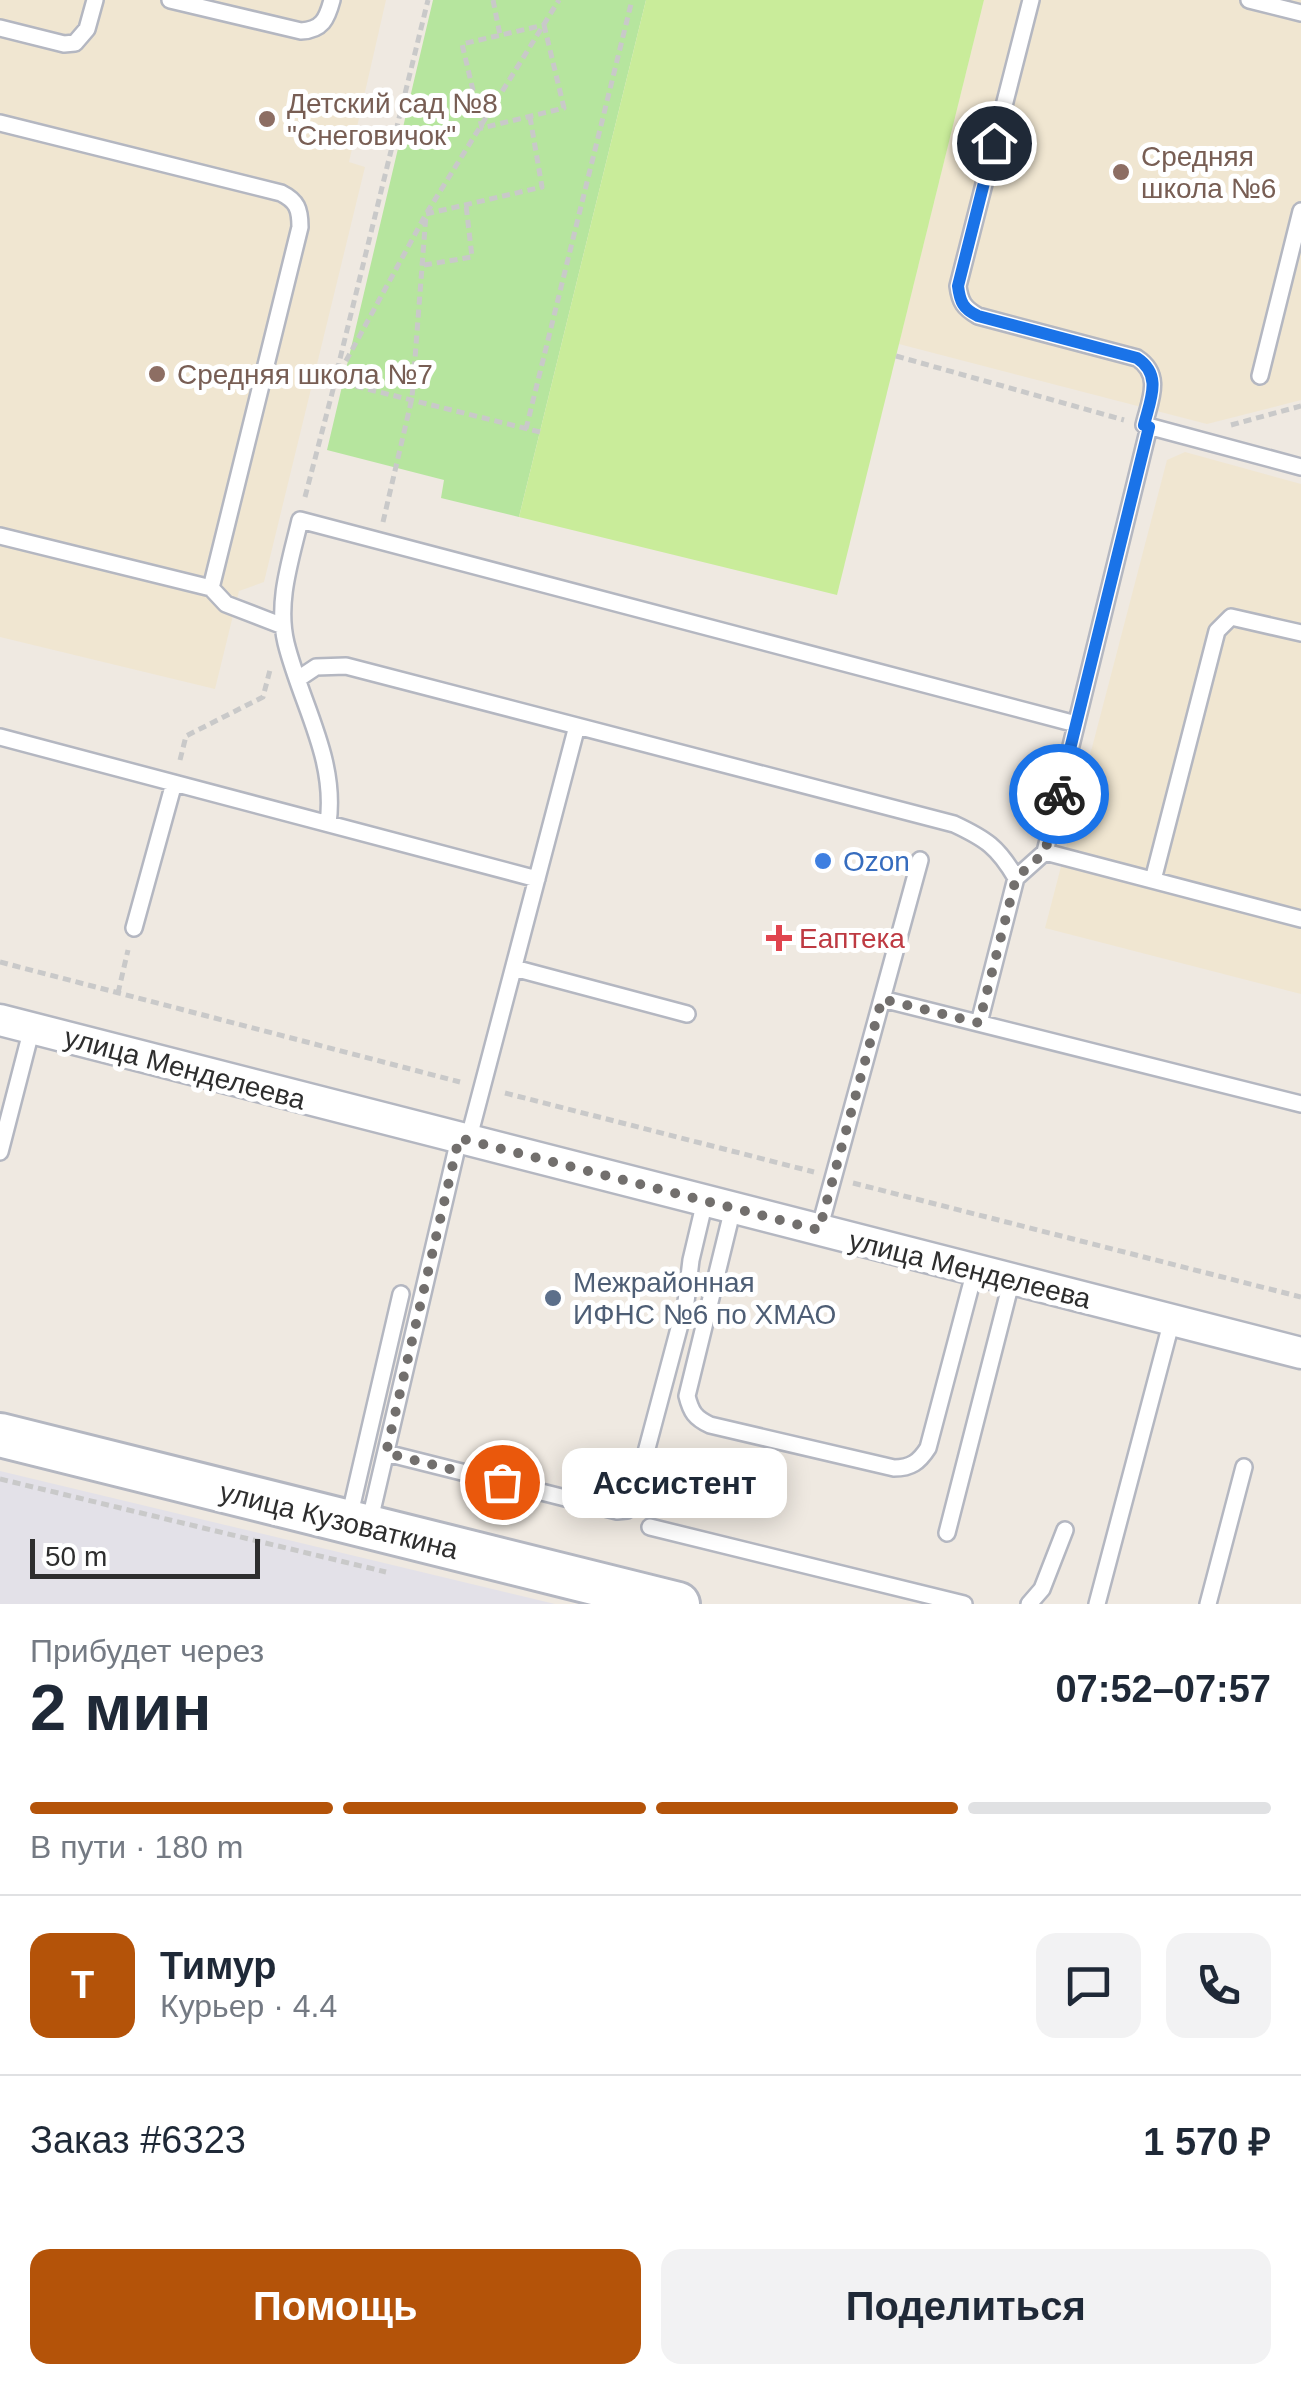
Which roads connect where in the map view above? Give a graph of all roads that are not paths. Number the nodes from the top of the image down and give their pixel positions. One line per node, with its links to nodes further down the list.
1 (94, 0): 7 (lane)
2 (170, 0): 3 (lane)
3 (332, 0)
4 (1031, 0): 11 (lane)
5 (1249, 0): 6 (lane)
6 (1301, 13)
7 (0, 28)
8 (0, 123): 14 (lane)
9 (1301, 211): 10 (lane)
10 (1260, 376)
11 (1146, 426): 12 (lane); 18 (lane)
12 (1301, 466)
13 (0, 536): 14 (lane)
14 (211, 588): 15 (lane)
15 (284, 626): 17 (lane); 18 (lane)
16 (1301, 633): 27 (lane)
17 (298, 678): 19 (lane); 22 (lane)
18 (1076, 724): 23 (lane)
19 (577, 726): 25 (lane); 26 (lane)
20 (0, 736): 21 (lane)
21 (174, 782): 22 (lane); 29 (lane)
22 (328, 824): 25 (lane)
23 (1045, 852): 26 (lane); 27 (lane)
24 (920, 860): 31 (lane)
25 (538, 878): 30 (lane)
26 (1016, 878): 34 (lane)
27 (1153, 880): 28 (lane)
28 (1301, 919)
29 (134, 928)
30 (514, 968): 32 (lane); 37 (lane)
31 (882, 999): 34 (lane); 40 (lane)
32 (687, 1014)
33 (0, 1020): 35 (street, улица Менделеева)
34 (979, 1023): 36 (lane)
35 (32, 1028): 37 (street, улица Менделеева); 38 (lane)
36 (1301, 1104)
37 (463, 1140): 39 (street, улица Менделеева); 47 (lane)
38 (0, 1152)
39 (719, 1205): 40 (street, улица Менделеева); 41 (lane); 47 (lane)
40 (819, 1230): 41 (street, улица Менделеева)
41 (975, 1270): 42 (street, улица Менделеева)
42 (1012, 1279): 44 (street, улица Менделеева); 52 (lane)
43 (402, 1294): 49 (lane)
44 (1172, 1320): 45 (street, улица Менделеева); 56 (lane)
45 (1301, 1353)
46 (0, 1435): 49 (main road, улица Кузоваткина)
47 (386, 1453): 49 (lane)
48 (1244, 1467): 57 (lane)
49 (358, 1524): 53 (main road, улица Кузоваткина)
50 (650, 1527): 54 (lane)
51 (1064, 1530): 55 (lane)
52 (948, 1533)
53 (678, 1604)
54 (964, 1604)
55 (1028, 1604)
56 (1097, 1604)
57 (1208, 1604)

